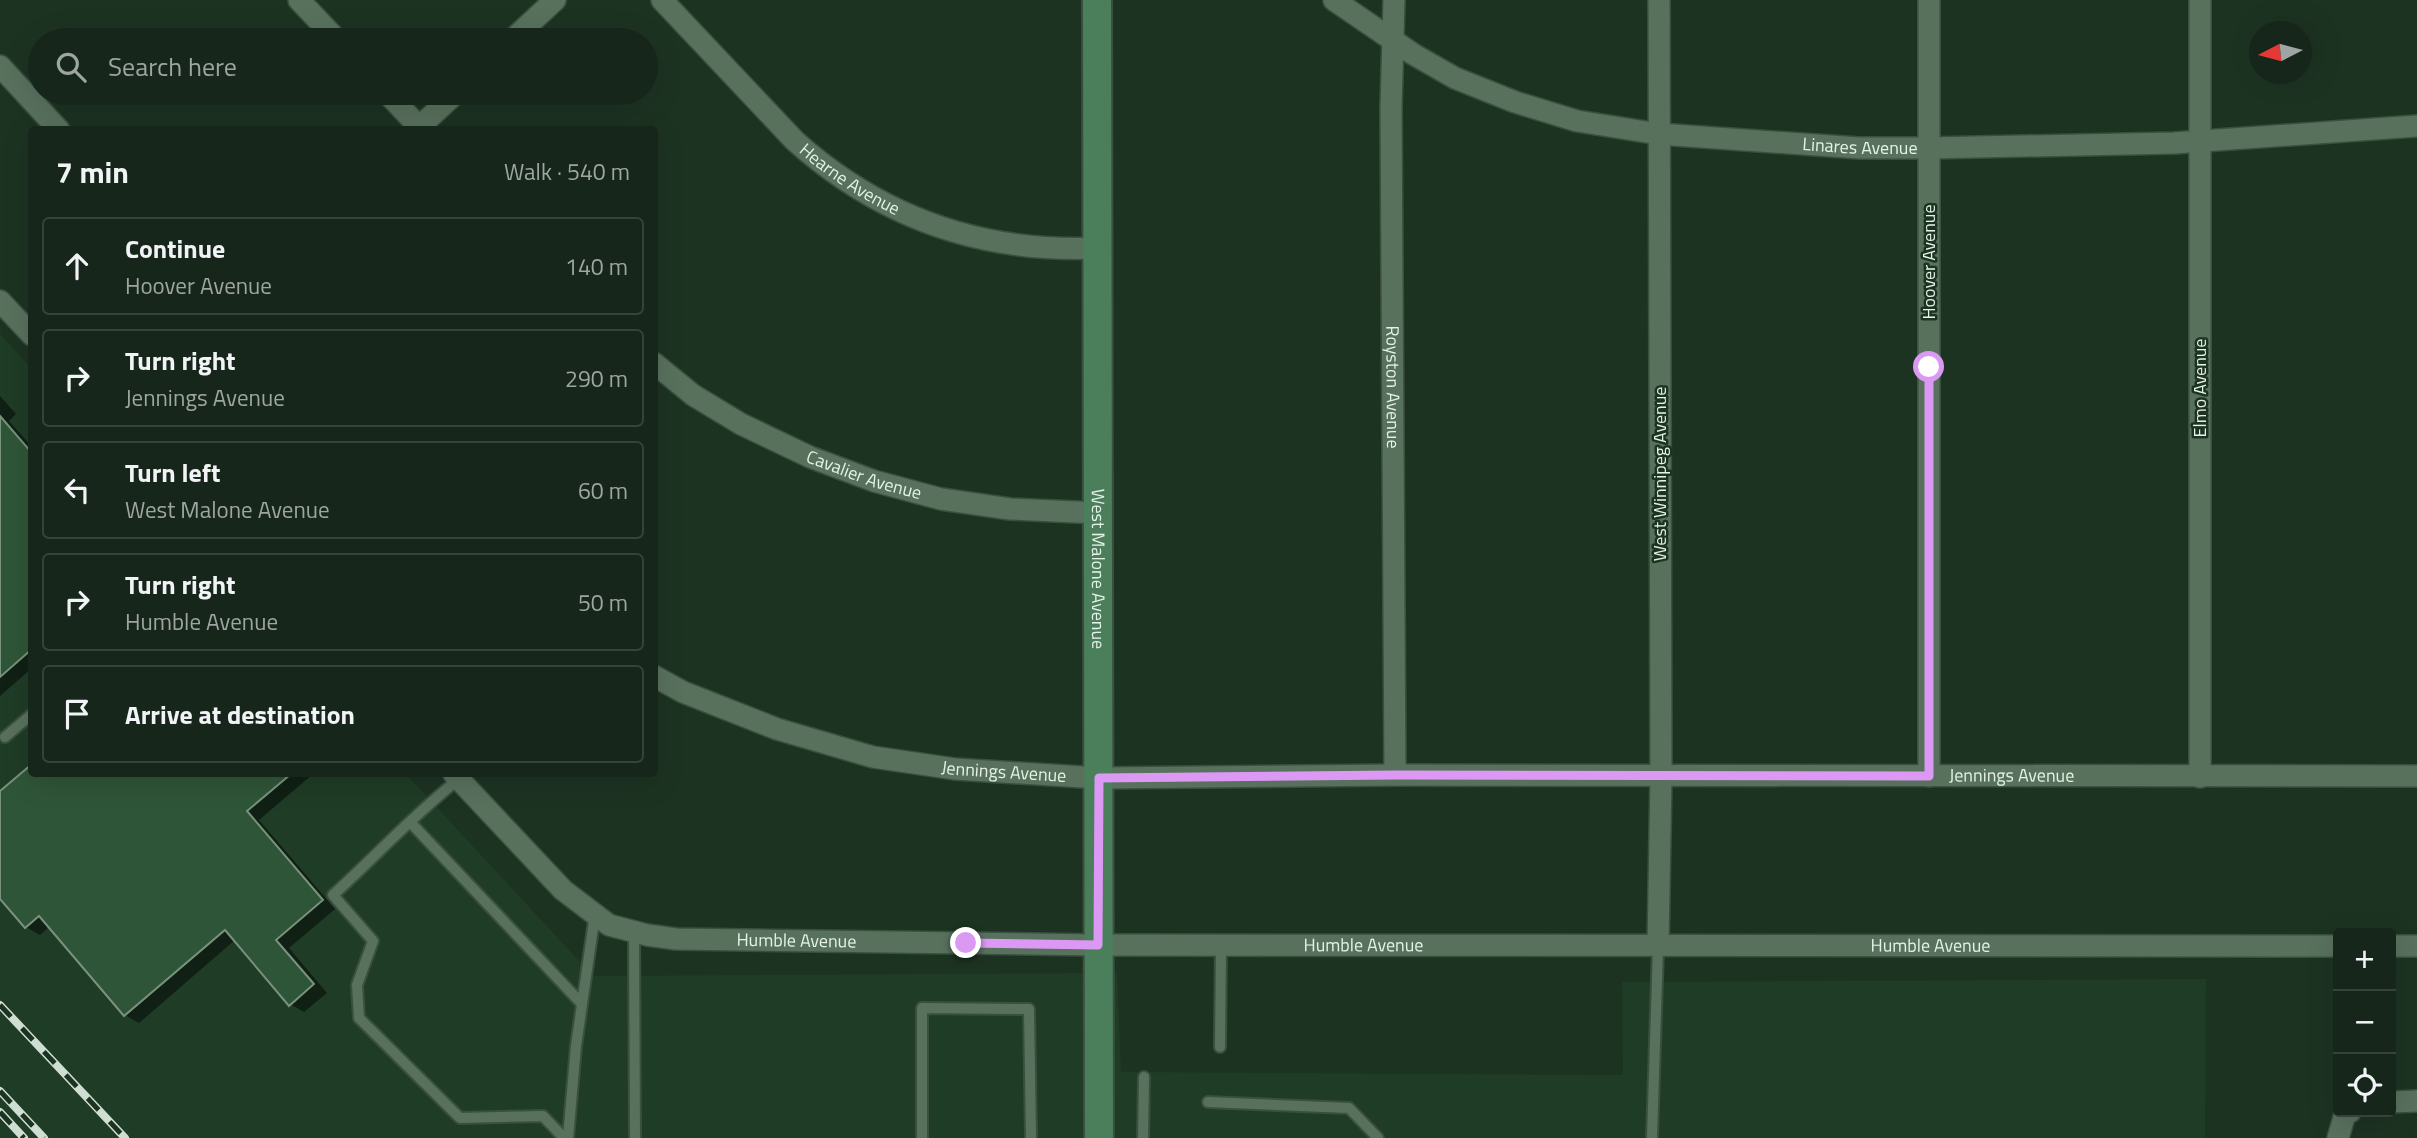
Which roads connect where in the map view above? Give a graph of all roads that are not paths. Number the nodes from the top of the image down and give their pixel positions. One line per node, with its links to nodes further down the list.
1 (299, 0): 10 (street)
2 (555, 0): 11 (street)
3 (662, 0): 25 (street, Hearne Avenue)
4 (1097, 0): 25 (street, West Malone Avenue)
5 (1334, 0): 12 (street, Linares Avenue)
6 (1394, 0): 12 (street, Royston Avenue)
7 (1659, 0): 22 (street, West Winnipeg Avenue)
8 (1929, 0): 24 (street, Hoover Avenue)
9 (2200, 0): 23 (street, Elmo Avenue)
10 (326, 28)
11 (525, 28)
12 (1392, 40): 22 (street, Linares Avenue); 33 (street, Royston Avenue)
13 (0, 66): 14 (street)
14 (28, 96)
15 (37, 105): 18 (street)
16 (398, 105): 19 (street)
17 (444, 105): 20 (street)
18 (56, 126)
19 (416, 126)
20 (422, 126)
21 (2417, 126): 23 (street, Linares Avenue)
22 (1659, 134): 24 (street, Linares Avenue); 34 (street, West Winnipeg Avenue)
23 (2200, 141): 24 (street, Linares Avenue); 39 (street, Elmo Avenue)
24 (1929, 148): 35 (street, Hoover Avenue)
25 (1097, 248): 29 (street, West Malone Avenue)
26 (0, 301): 27 (street)
27 (28, 331)
28 (658, 366): 29 (street, Cavalier Avenue)
29 (1098, 513): 40 (street, West Malone Avenue)
30 (658, 678): 40 (street, Jennings Avenue)
31 (28, 717): 32 (lane)
32 (5, 737)
33 (1395, 775): 34 (street, Jennings Avenue); 40 (street, Jennings Avenue)
34 (1661, 776): 35 (street, Jennings Avenue); 49 (street, West Winnipeg Avenue)
35 (1929, 776): 39 (street, Jennings Avenue)
36 (2417, 776): 39 (street, Jennings Avenue)
37 (456, 777): 41 (lane)
38 (458, 777): 42 (street, Humble Avenue)
39 (2200, 777)
40 (1099, 778): 44 (street, West Malone Avenue)
41 (410, 822): 50 (lane); 57 (lane)
42 (595, 914): 43 (street, Humble Avenue); 50 (lane)
43 (634, 932): 44 (street, Humble Avenue); 58 (lane)
44 (1098, 945): 45 (street, Humble Avenue); 61 (street, West Malone Avenue)
45 (1221, 945): 49 (street, Humble Avenue); 51 (lane)
46 (2333, 946): 49 (street, Humble Avenue)
47 (2396, 946): 48 (street)
48 (2417, 946)
49 (1658, 947): 64 (lane)
50 (582, 1004): 57 (lane)
51 (1220, 1047)
52 (1144, 1077): 62 (lane)
53 (2417, 1101): 55 (street)
54 (1208, 1102): 63 (lane)
55 (2396, 1102)
56 (2344, 1117): 65 (street)
57 (566, 1138)
58 (635, 1138)
59 (922, 1138): 60 (lane)
60 (1031, 1138)
61 (1099, 1138)
62 (1143, 1138)
63 (1378, 1138)
64 (1652, 1138)
65 (2338, 1138)

